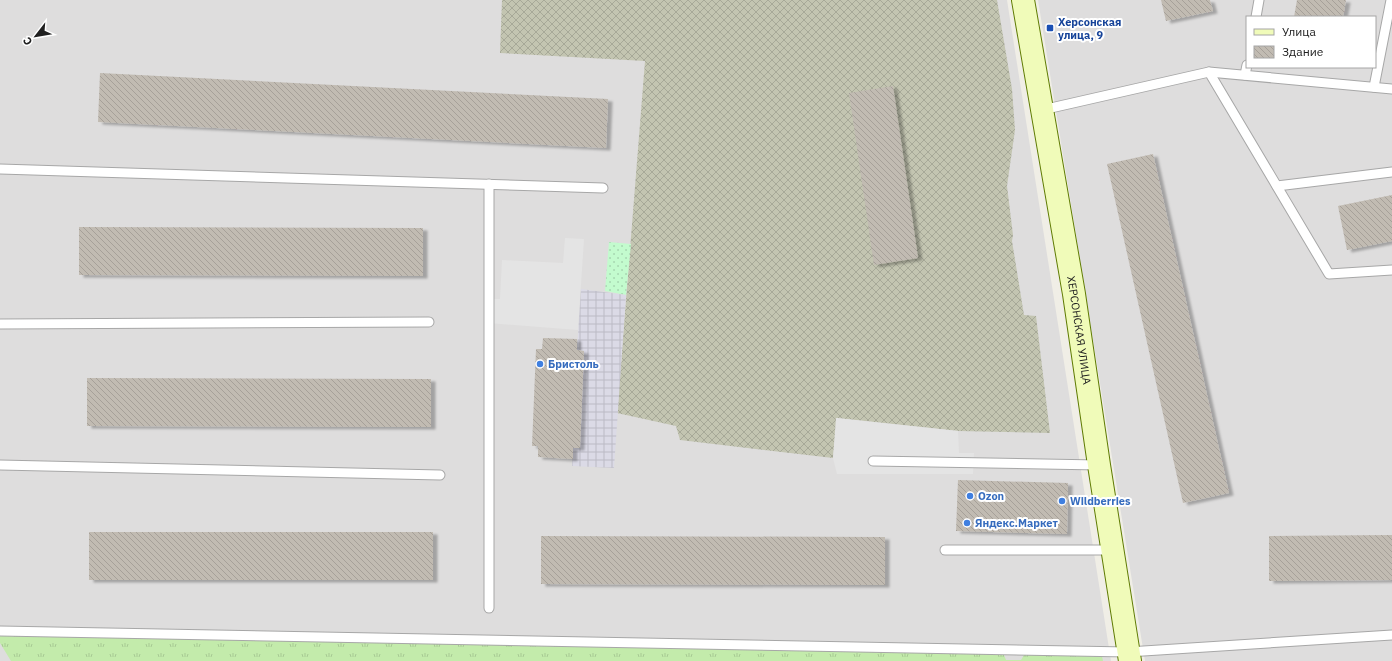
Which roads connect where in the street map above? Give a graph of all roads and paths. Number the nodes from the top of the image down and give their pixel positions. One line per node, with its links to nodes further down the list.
1 (1023, 0): 10 (street, ХЕРСОНСКАЯ УЛИЦА)
2 (1259, 0): 4 (lane)
3 (1391, 0): 8 (lane)
4 (1256, 16)
5 (1246, 68): 7 (lane)
6 (1209, 72): 7 (lane); 10 (lane); 14 (lane)
7 (1245, 76): 8 (lane)
8 (1374, 87): 9 (lane)
9 (1392, 89)
10 (1042, 110): 21 (street, ХЕРСОНСКАЯ УЛИЦА)
11 (0, 169): 13 (lane)
12 (1392, 172): 14 (lane)
13 (489, 184): 15 (lane); 25 (lane)
14 (1277, 186): 16 (lane)
15 (603, 188)
16 (1392, 270)
17 (429, 322): 18 (lane)
18 (0, 324)
19 (873, 461): 21 (lane)
20 (0, 465): 22 (lane)
21 (1099, 465): 24 (street, ХЕРСОНСКАЯ УЛИЦА)
22 (440, 475)
23 (946, 550): 24 (lane)
24 (1112, 550): 28 (street, ХЕРСОНСКАЯ УЛИЦА)
25 (489, 608)
26 (0, 631): 28 (lane)
27 (1392, 635): 28 (lane)
28 (1129, 656)

